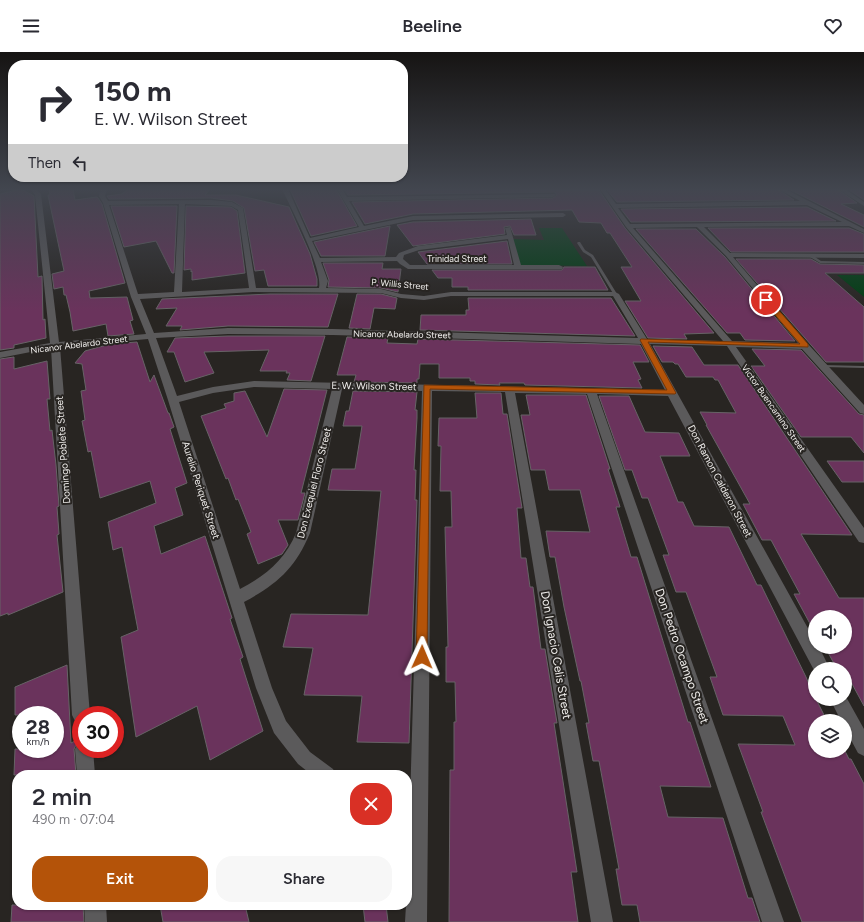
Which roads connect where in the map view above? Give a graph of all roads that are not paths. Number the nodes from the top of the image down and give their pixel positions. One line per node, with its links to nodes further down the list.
1 (42, 230): 29 (street, Domingo Poblete Street)
2 (114, 230): 25 (street, Aurelio Periquet Street)
3 (181, 230): 23 (street)
4 (244, 230): 21 (street)
5 (303, 230): 11 (street)
6 (361, 230): 11 (street)
7 (508, 230): 10 (street)
8 (631, 230): 28 (street, Victor Buencamino Street)
9 (703, 230): 13 (street)
10 (510, 237): 16 (street, Trinidad Street); 19 (street)
11 (308, 240): 17 (street)
12 (579, 243): 24 (lane)
13 (728, 255): 14 (street); 30 (street)
14 (811, 256): 15 (street); 18 (lane)
15 (864, 256)
16 (399, 259): 17 (street, Trinidad Street); 19 (street, Trinidad Street)
17 (317, 260): 22 (street)
18 (864, 262)
19 (518, 267): 20 (street, Trinidad Street)
20 (559, 267)
21 (253, 290): 22 (street, P. Willis Street); 23 (street, P. Willis Street)
22 (322, 291): 24 (street, P. Willis Street)
23 (178, 294): 25 (street, P. Willis Street)
24 (615, 294): 27 (street, Don Ramon Calderon Street)
25 (135, 297): 26 (street, Aurelio Periquet Street)
26 (150, 336): 27 (street, Nicanor Abelardo Street); 29 (street, Nicanor Abelardo Street); 39 (street, Aurelio Periquet Street)
27 (644, 340): 28 (street, Nicanor Abelardo Street); 38 (street, Don Ramon Calderon Street)
28 (729, 344): 30 (street, Nicanor Abelardo Street); 41 (street, Victor Buencamino Street)
29 (55, 345): 31 (street, Nicanor Abelardo Street); 44 (street, Domingo Poblete Street)
30 (805, 346): 32 (street)
31 (0, 355)
32 (824, 366): 33 (lane); 40 (street)
33 (864, 367)
34 (338, 385): 35 (street, E. W. Wilson Street); 39 (street, E. W. Wilson Street); 42 (street, Don Exequiel Floro Street)
35 (427, 387): 36 (street, E. W. Wilson Street); 50 (street)
36 (509, 389): 37 (street, E. W. Wilson Street); 54 (street, Don Ignacio Celis Street)
37 (591, 391): 38 (street, E. W. Wilson Street); 55 (street, Don Pedro Ocampo Street)
38 (672, 393): 43 (street, Don Ramon Calderon Street)
39 (173, 400): 42 (street, Aurelio Periquet Street)
40 (864, 411)
41 (864, 538)
42 (236, 599): 49 (street, Aurelio Periquet Street)
43 (818, 662)
44 (80, 706)
45 (842, 706): 46 (street)
46 (864, 747)
47 (85, 758): 48 (street)
48 (86, 770)
49 (321, 770)
50 (413, 799): 53 (street)
51 (95, 910): 52 (street)
52 (96, 922)
53 (416, 922)
54 (602, 922)
55 (773, 922)

